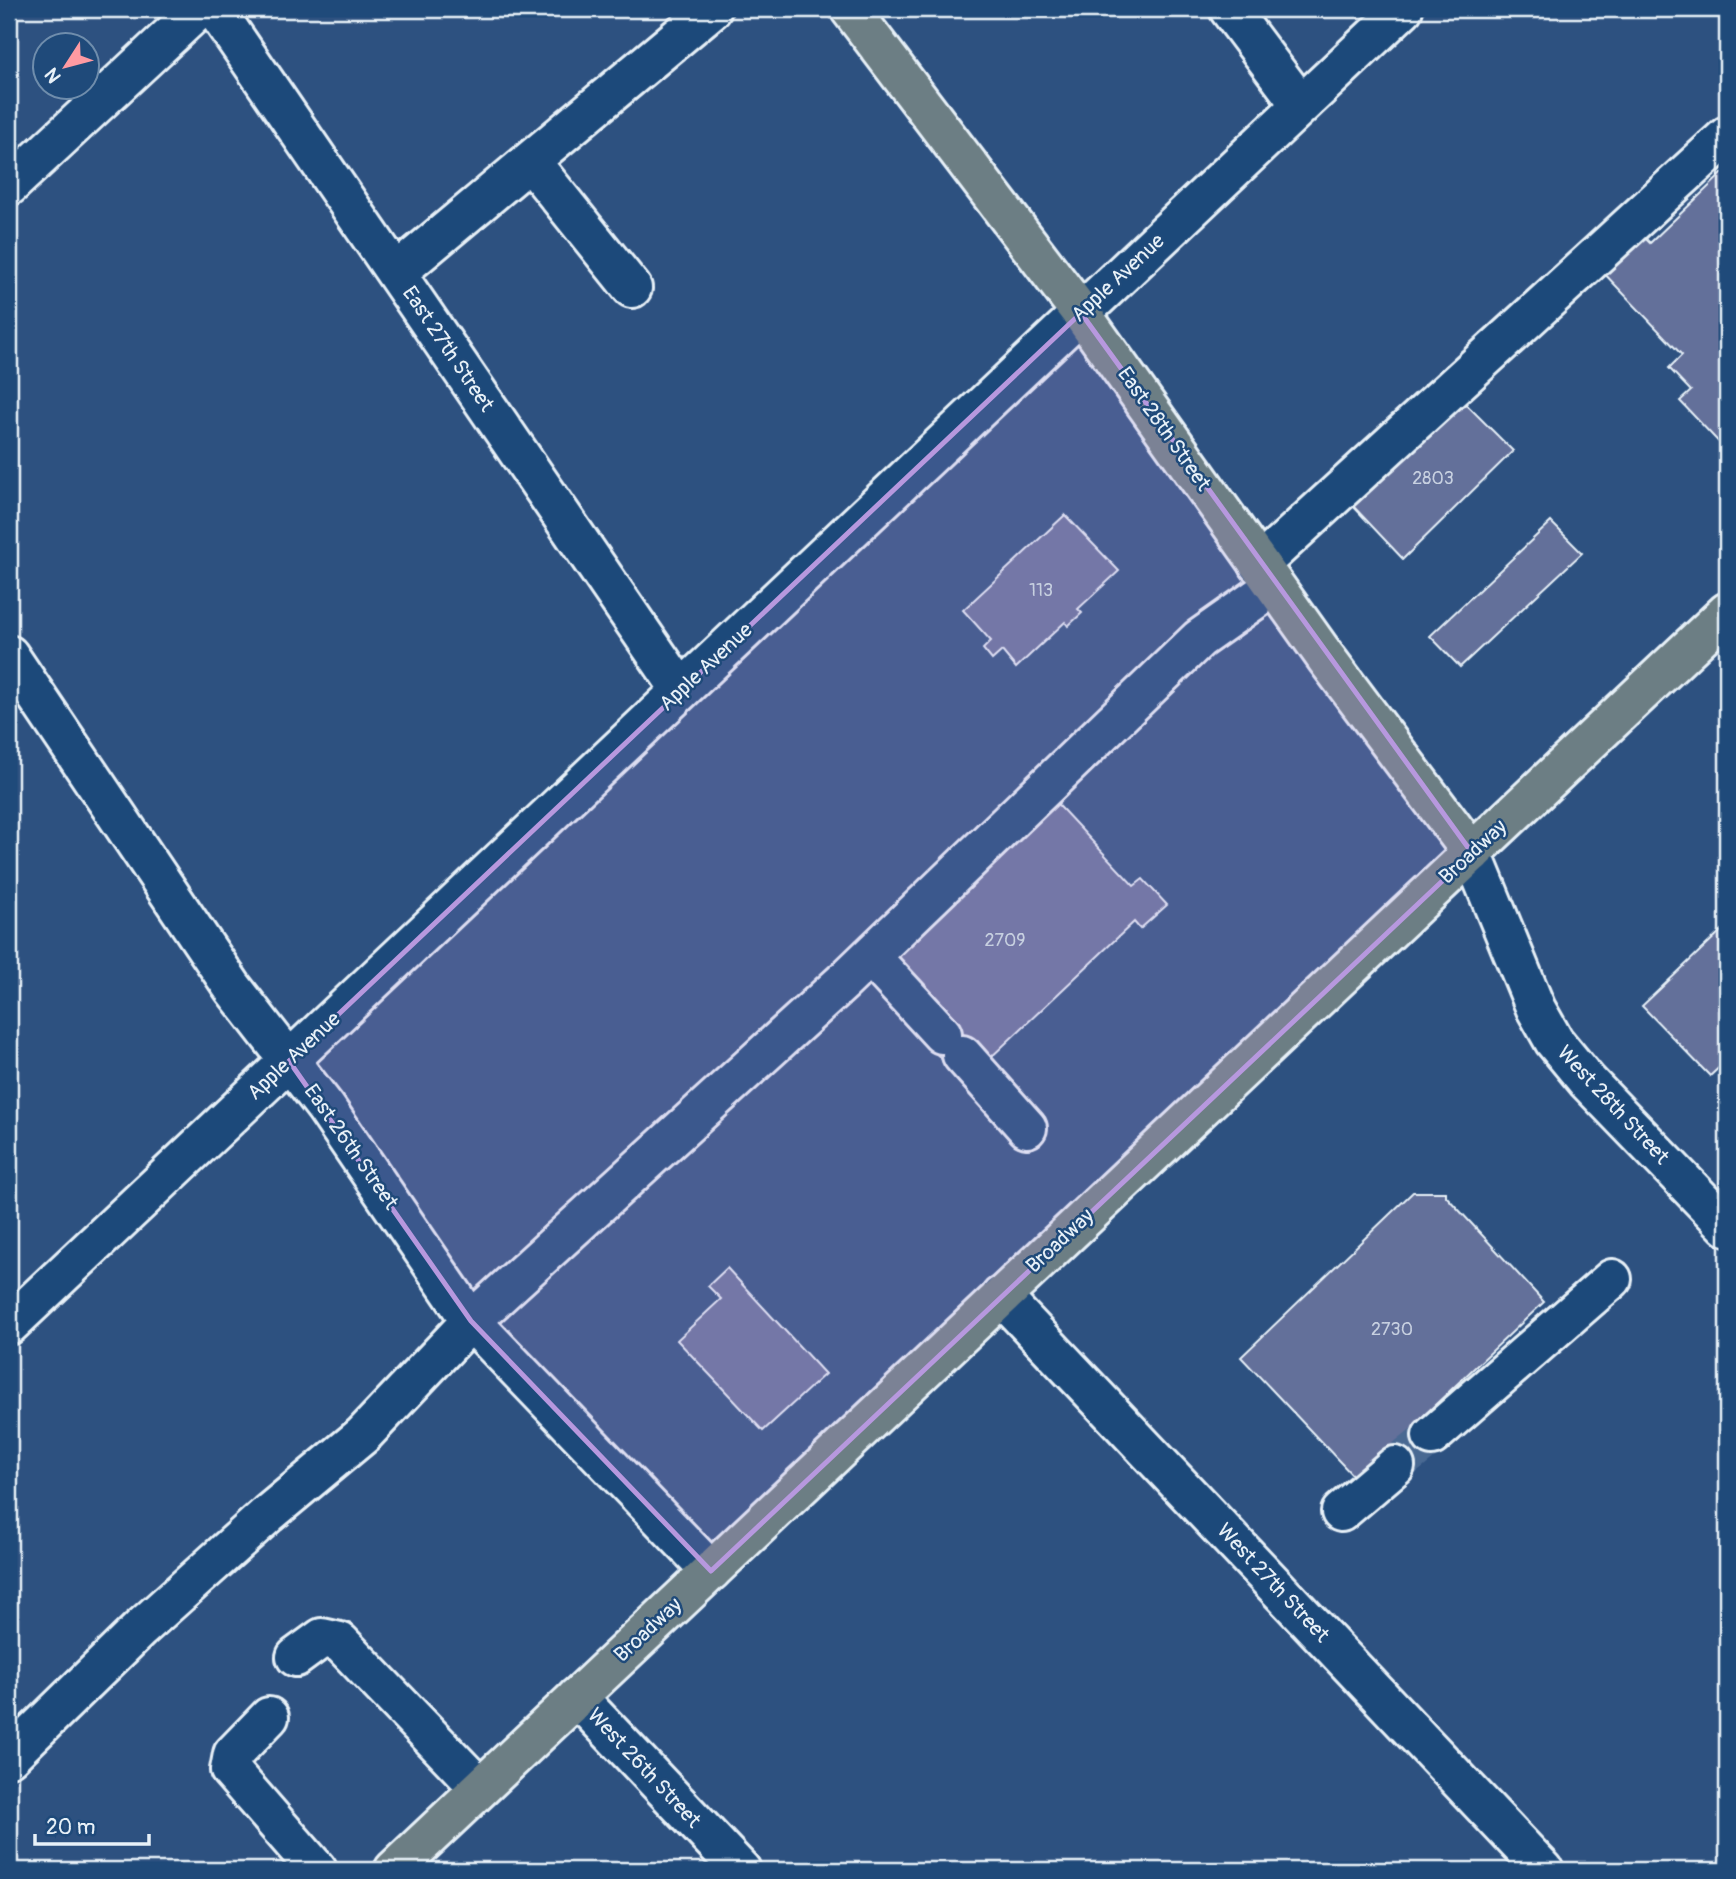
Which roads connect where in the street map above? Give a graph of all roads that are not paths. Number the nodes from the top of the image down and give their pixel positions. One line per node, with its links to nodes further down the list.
1 (199, 9): 10 (street)
2 (215, 9): 11 (street, East 27th Street)
3 (712, 9): 9 (street)
4 (850, 9): 13 (main road, East 28th Street)
5 (1229, 9): 7 (street)
6 (1403, 9): 7 (street, Apple Avenue)
7 (1301, 105): 13 (street, Apple Avenue)
8 (1727, 136): 14 (street)
9 (530, 161): 11 (street); 12 (street)
10 (9, 186)
11 (396, 273): 17 (street, East 27th Street)
12 (632, 288)
13 (1081, 313): 14 (main road, East 28th Street); 17 (street, Apple Avenue)
14 (1267, 575): 18 (main road, East 28th Street); 19 (street)
15 (1727, 612): 18 (main road, Broadway)
16 (9, 655): 20 (street, East 26th Street)
17 (681, 690): 20 (street, Apple Avenue)
18 (1472, 853): 22 (street, West 28th Street); 24 (main road, Broadway)
19 (870, 956): 21 (street); 25 (street)
20 (289, 1060): 25 (street, East 26th Street); 26 (street, Apple Avenue)
21 (1027, 1128)
22 (1727, 1226)
23 (1612, 1279): 27 (street)
24 (1001, 1296): 30 (main road, Broadway); 39 (street, West 27th Street)
25 (471, 1321): 30 (street, East 26th Street); 34 (street)
26 (9, 1325)
27 (1432, 1436)
28 (1395, 1466): 29 (street)
29 (1341, 1512)
30 (711, 1571): 32 (main road, Broadway)
31 (296, 1657): 35 (street)
32 (577, 1697): 35 (main road, Broadway); 38 (street, West 26th Street)
33 (269, 1717): 36 (street)
34 (9, 1757)
35 (480, 1788): 37 (main road, Broadway)
36 (317, 1870)
37 (394, 1870)
38 (741, 1870)
39 (1544, 1870)

